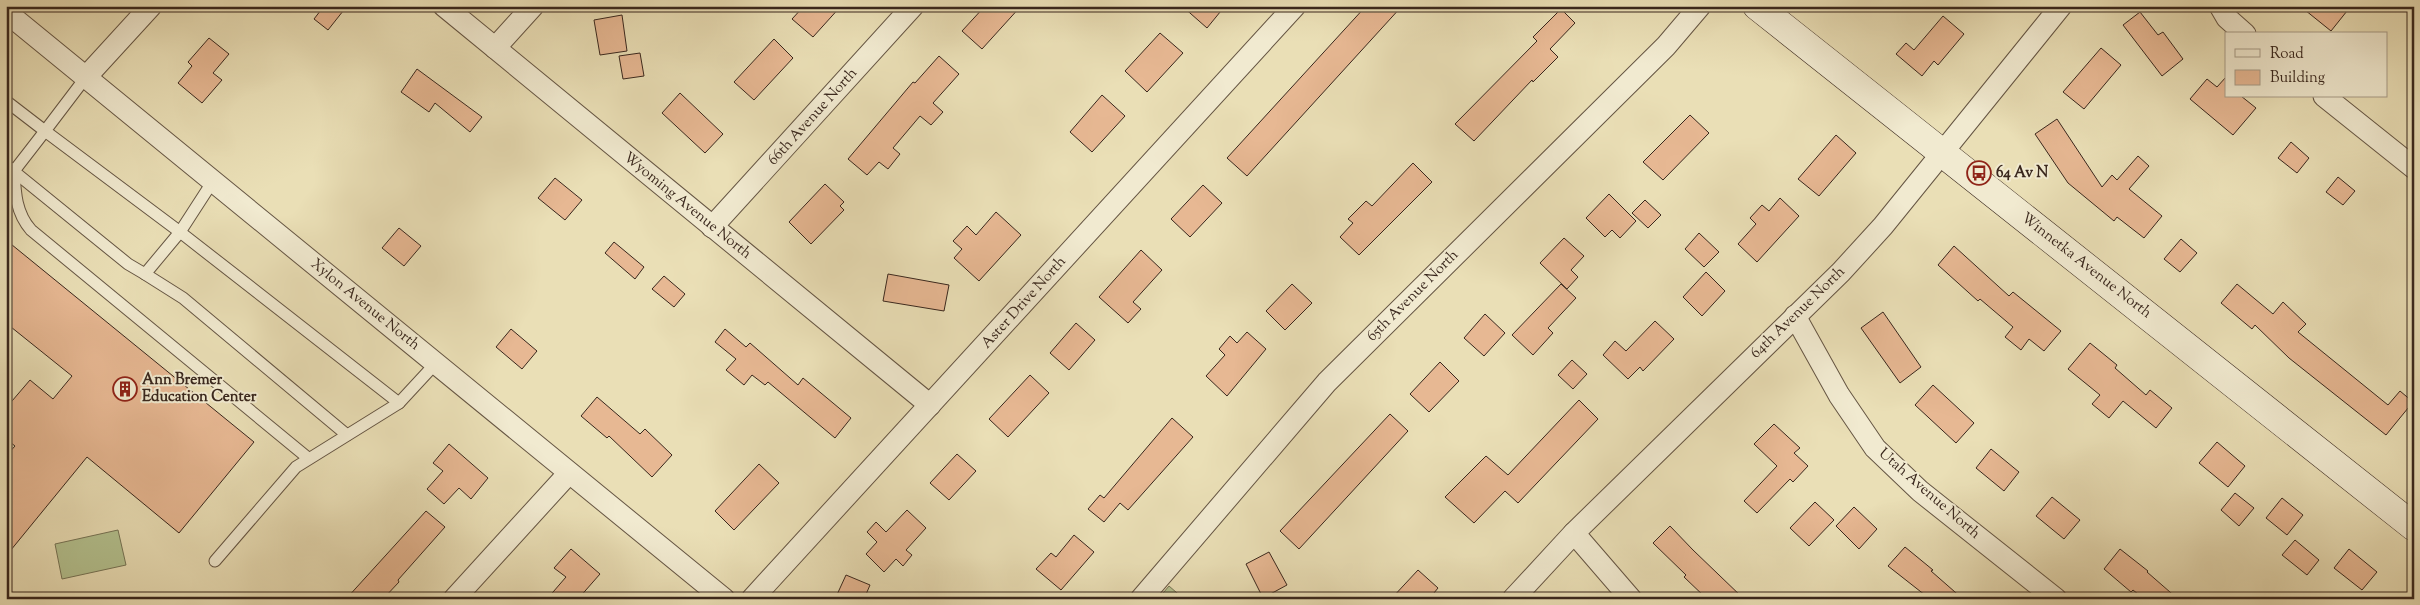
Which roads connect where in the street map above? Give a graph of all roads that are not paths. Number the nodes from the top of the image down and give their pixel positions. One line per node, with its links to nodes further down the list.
1 (151, 6): 13 (street)
2 (444, 6): 12 (street, Wyoming Avenue North)
3 (533, 6): 12 (street)
4 (914, 6): 21 (street, 66th Avenue North)
5 (1295, 6): 27 (street, Aster Drive North)
6 (1700, 6): 37 (street, 65th Avenue North)
7 (1758, 6): 17 (street, Winnetka Avenue North)
8 (2061, 6): 17 (street, 64th Avenue North)
9 (2220, 6): 11 (street)
10 (6, 12): 13 (street, Xylon Avenue North)
11 (2243, 32)
12 (495, 48): 21 (street, Wyoming Avenue North)
13 (86, 78): 16 (lane); 20 (street, Xylon Avenue North)
14 (2326, 98): 19 (street)
15 (6, 101): 16 (lane)
16 (45, 131): 18 (lane); 22 (lane)
17 (1943, 153): 24 (street, 64th Avenue North); 31 (street, Winnetka Avenue North)
18 (10, 168): 23 (lane); 29 (lane)
19 (2414, 168)
20 (213, 181): 22 (lane); 25 (street, Xylon Avenue North)
21 (712, 227): 27 (street, Wyoming Avenue North)
22 (180, 232): 23 (lane); 26 (lane)
23 (145, 274): 28 (lane)
24 (1795, 316): 32 (street, 64th Avenue North); 40 (street, Utah Avenue North)
25 (436, 363): 26 (lane); 30 (street, Xylon Avenue North)
26 (399, 403): 28 (lane)
27 (930, 404): 36 (street, Aster Drive North)
28 (348, 435): 29 (lane)
29 (308, 458): 33 (lane)
30 (569, 473): 34 (street); 35 (street, Xylon Avenue North)
31 (2414, 526)
32 (1574, 533): 38 (street, 64th Avenue North); 39 (street)
33 (215, 562)
34 (454, 599)
35 (724, 599)
36 (752, 599)
37 (1140, 599)
38 (1513, 599)
39 (1631, 599)
40 (2056, 599)

